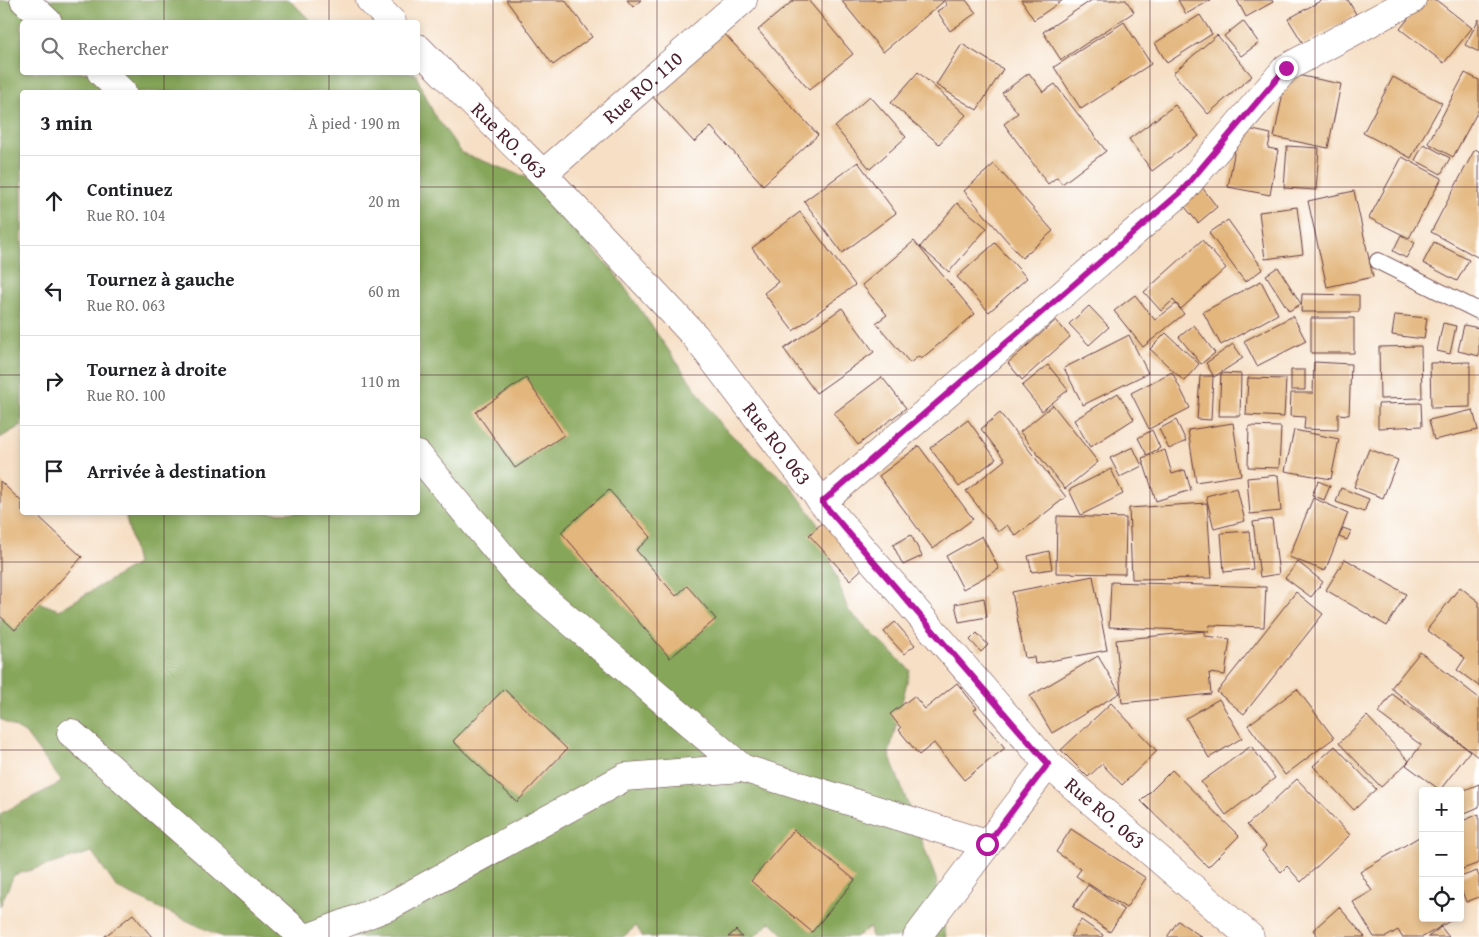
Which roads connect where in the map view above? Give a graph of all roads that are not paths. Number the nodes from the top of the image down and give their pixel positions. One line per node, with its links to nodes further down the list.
1 (24, 0): 5 (street)
2 (370, 0): 6 (street)
3 (743, 0): 10 (street, Rue RO. 110)
4 (1412, 0): 14 (street)
5 (46, 20)
6 (390, 20)
7 (420, 50): 10 (street, Rue RO. 063)
8 (104, 75): 9 (street)
9 (120, 90)
10 (543, 174): 14 (street, Rue RO. 063)
11 (1378, 261): 12 (lane)
12 (1479, 311)
13 (420, 457): 17 (street)
14 (822, 502): 16 (street, Rue RO. 063)
15 (71, 733): 19 (street)
16 (1048, 764): 18 (street); 22 (street, Rue RO. 063)
17 (742, 768): 18 (street); 20 (street)
18 (987, 844): 21 (street)
19 (303, 937)
20 (310, 937)
21 (917, 937)
22 (1250, 937)

